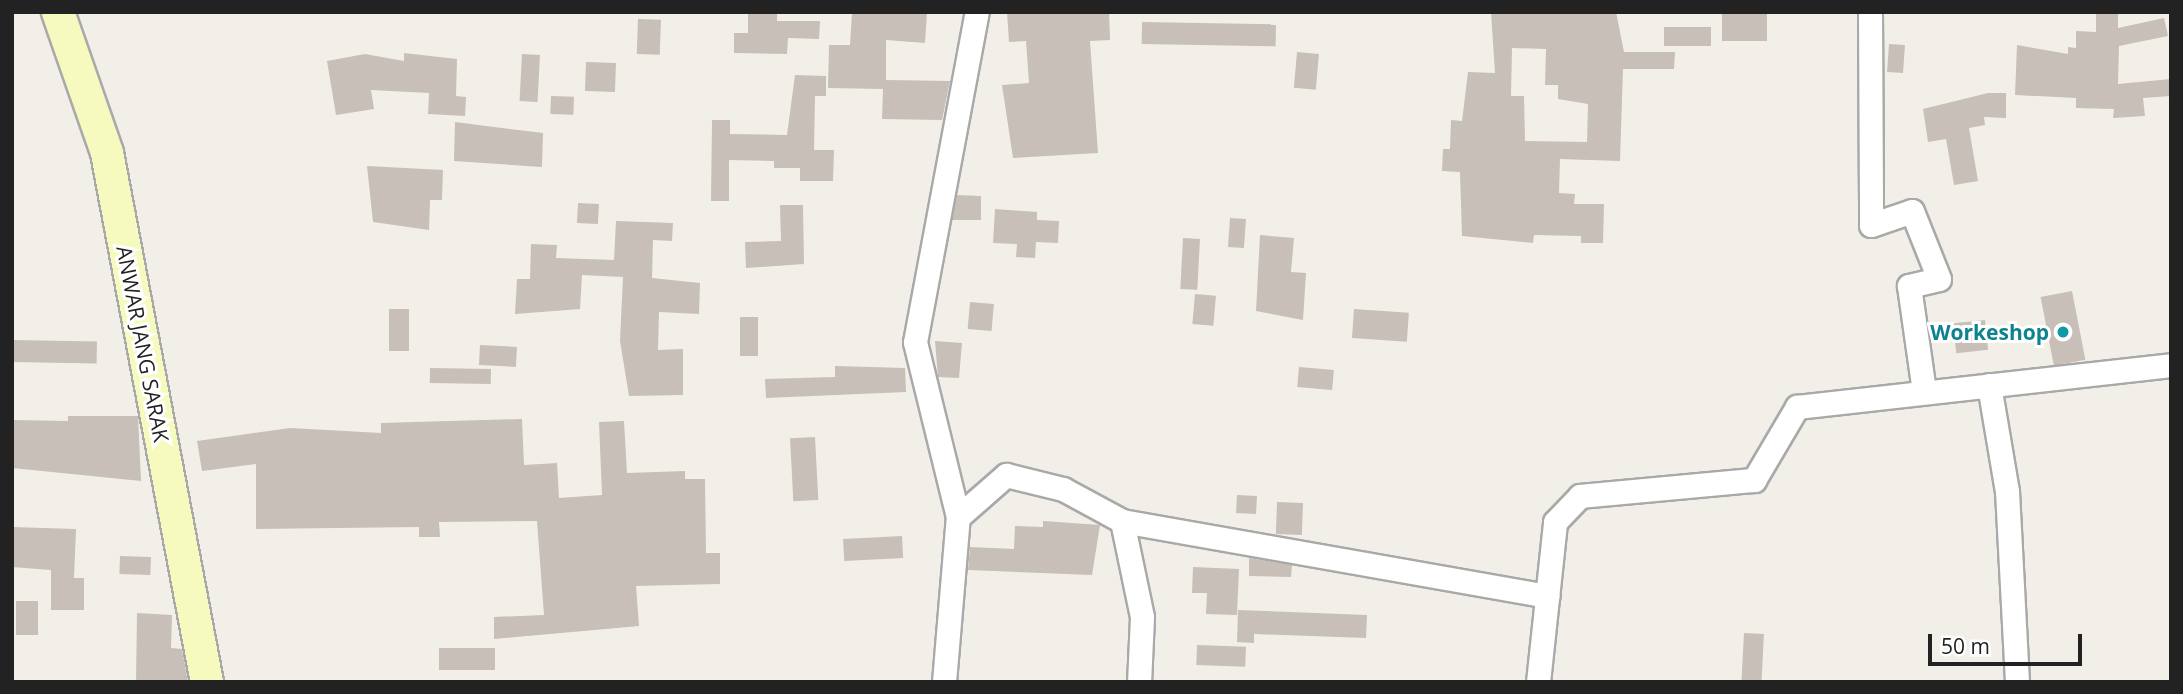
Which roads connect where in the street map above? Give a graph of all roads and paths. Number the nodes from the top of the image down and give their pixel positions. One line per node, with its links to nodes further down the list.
1 (58, 12): 10 (main road, ANWAR JANG SARAK)
2 (977, 12): 7 (street)
3 (1870, 12): 6 (street)
4 (2171, 365): 5 (street)
5 (1989, 385): 6 (street); 14 (street)
6 (1924, 391): 9 (street)
7 (958, 516): 8 (street); 11 (street)
8 (1122, 521): 9 (street); 12 (street)
9 (1547, 596): 13 (street)
10 (207, 682)
11 (944, 682)
12 (1139, 682)
13 (1538, 682)
14 (2017, 682)

